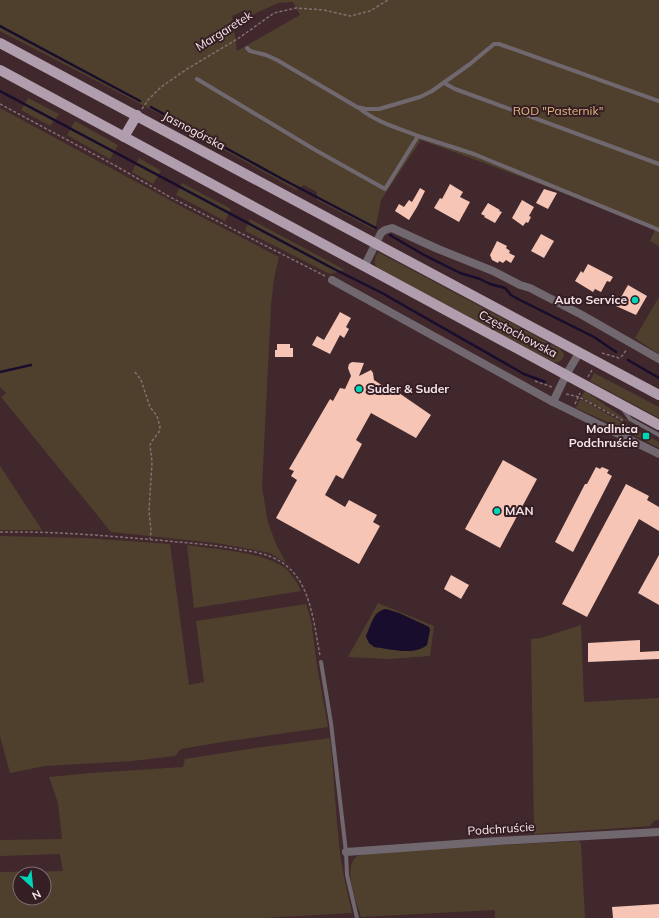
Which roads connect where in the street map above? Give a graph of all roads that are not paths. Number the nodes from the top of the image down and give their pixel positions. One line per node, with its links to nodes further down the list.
1 (0, 43): 8 (main road, Jasnogórska)
2 (246, 48): 7 (lane)
3 (0, 70): 10 (main road)
4 (197, 79): 9 (lane)
5 (444, 83): 6 (lane); 7 (lane); 11 (lane)
6 (659, 101)
7 (358, 107): 9 (lane)
8 (137, 115): 10 (main road); 13 (main road, Jasnogórska)
9 (418, 136): 12 (lane)
10 (124, 137): 14 (main road)
11 (659, 164)
12 (659, 230)
13 (376, 244): 14 (street); 16 (main road, Częstochowska); 17 (street)
14 (364, 267): 18 (main road, Częstochowska)
15 (332, 280): 20 (street)
16 (579, 352): 18 (street); 19 (main road, Częstochowska)
17 (659, 359)
18 (566, 375): 20 (street); 21 (main road, Częstochowska)
19 (659, 395)
20 (554, 402): 24 (street)
21 (619, 404): 22 (main road, Częstochowska); 23 (lane)
22 (659, 425)
23 (659, 435)
24 (659, 454)
25 (321, 662): 27 (lane)
26 (659, 832): 27 (street, Podchruście)
27 (346, 852): 28 (lane)
28 (357, 918)

